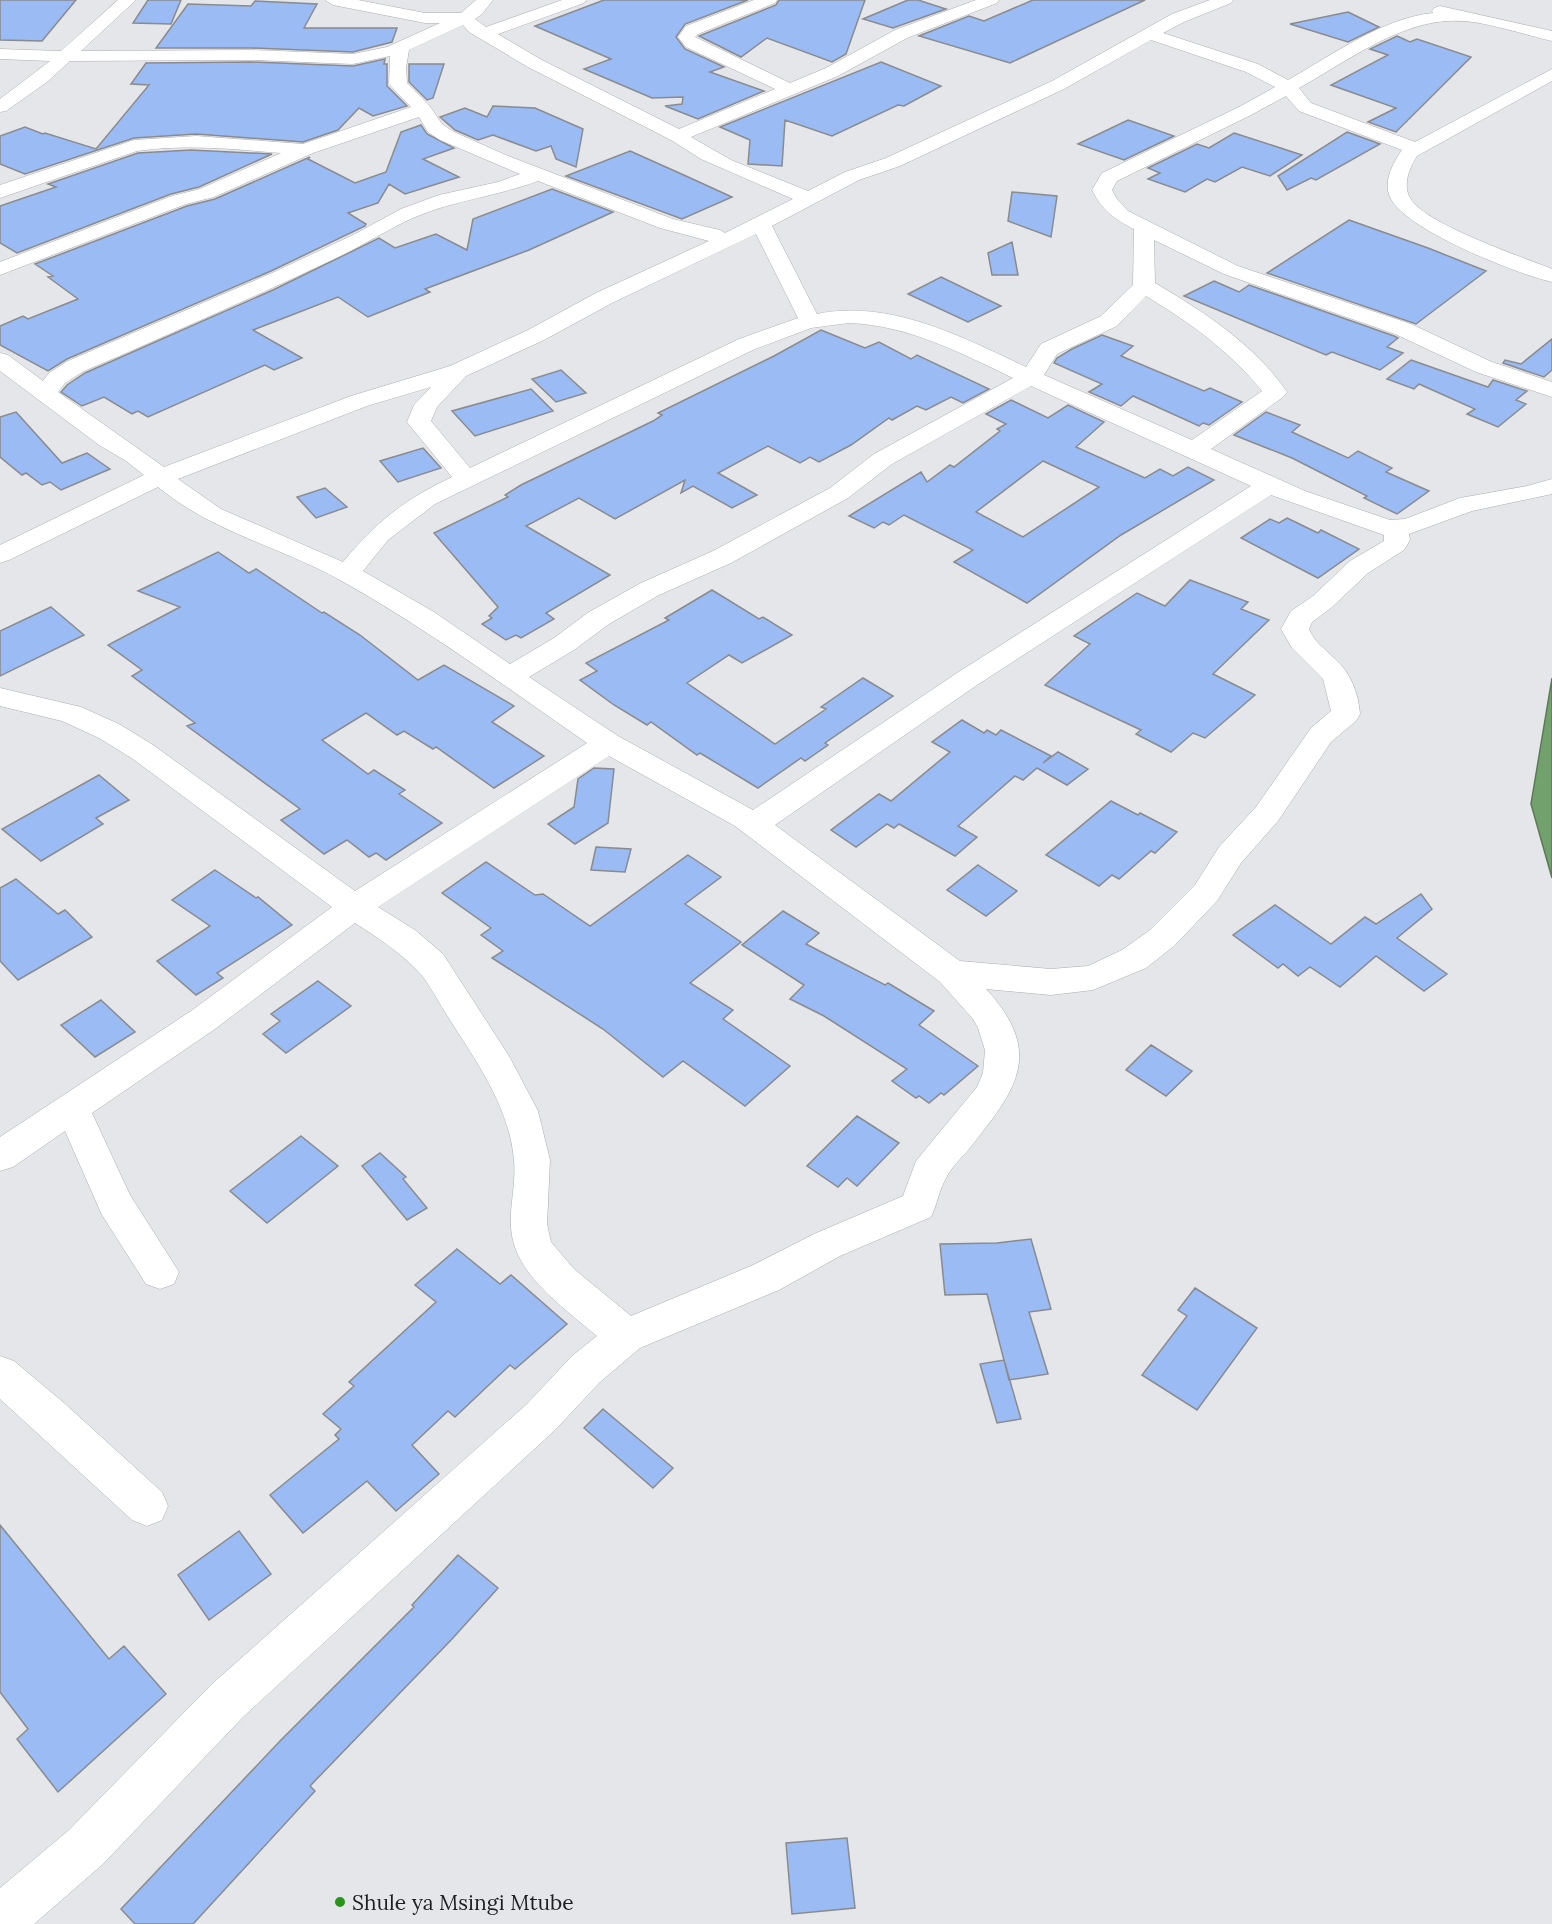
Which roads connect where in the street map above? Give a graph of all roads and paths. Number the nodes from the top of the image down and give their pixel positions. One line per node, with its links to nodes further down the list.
1 (126, 0): 16 (street)
2 (333, 0): 10 (street)
3 (484, 0): 10 (street)
4 (578, 0): 11 (street)
5 (769, 0): 19 (street)
6 (991, 0): 19 (street)
7 (1225, 0): 12 (street)
8 (1410, 3): 9 (street)
9 (1462, 16): 13 (street); 18 (street)
10 (465, 18): 11 (street); 14 (street)
11 (485, 33): 22 (street)
12 (1149, 34): 18 (street); 27 (street)
13 (1552, 36)
14 (401, 46): 16 (street); 21 (street)
15 (0, 54): 16 (street)
16 (64, 56): 20 (street)
17 (1552, 74): 24 (street)
18 (1287, 86): 24 (street); 29 (street)
19 (790, 90): 22 (street)
20 (0, 107)
21 (423, 109): 23 (street); 25 (street)
22 (678, 136): 27 (street)
23 (306, 149): 26 (street); 31 (street)
24 (1417, 149): 32 (street)
25 (539, 174): 30 (street); 39 (street)
26 (0, 192)
27 (811, 199): 28 (street)
28 (761, 224): 30 (street); 34 (street)
29 (1144, 227): 33 (street); 38 (street)
30 (723, 242): 36 (street)
31 (0, 269)
32 (1552, 276)
33 (1143, 286): 37 (street); 40 (street)
34 (810, 321): 37 (street); 42 (street)
35 (0, 360): 39 (street)
36 (458, 371): 41 (street); 42 (street)
37 (1031, 377): 40 (street); 48 (street)
38 (1552, 390)
39 (45, 393): 41 (street)
40 (1194, 450): 43 (street)
41 (160, 477): 46 (street); 47 (street)
42 (466, 479): 47 (street)
43 (1269, 485): 45 (street); 53 (street)
44 (1552, 486): 45 (street)
45 (1396, 530): 55 (street)
46 (0, 555)
47 (347, 573): 48 (street)
48 (510, 676): 52 (street)
49 (0, 697): 50 (street)
50 (30, 704): 51 (street); 54 (street)
51 (0, 718)
52 (608, 742): 53 (street); 54 (street)
53 (754, 824): 55 (street)
54 (354, 907): 56 (street); 59 (street)
55 (952, 973): 59 (street)
56 (72, 1107): 57 (street); 58 (street)
57 (0, 1156)
58 (160, 1272)
59 (626, 1336): 62 (street)
60 (0, 1374): 61 (street)
61 (147, 1506)
62 (0, 1921)

